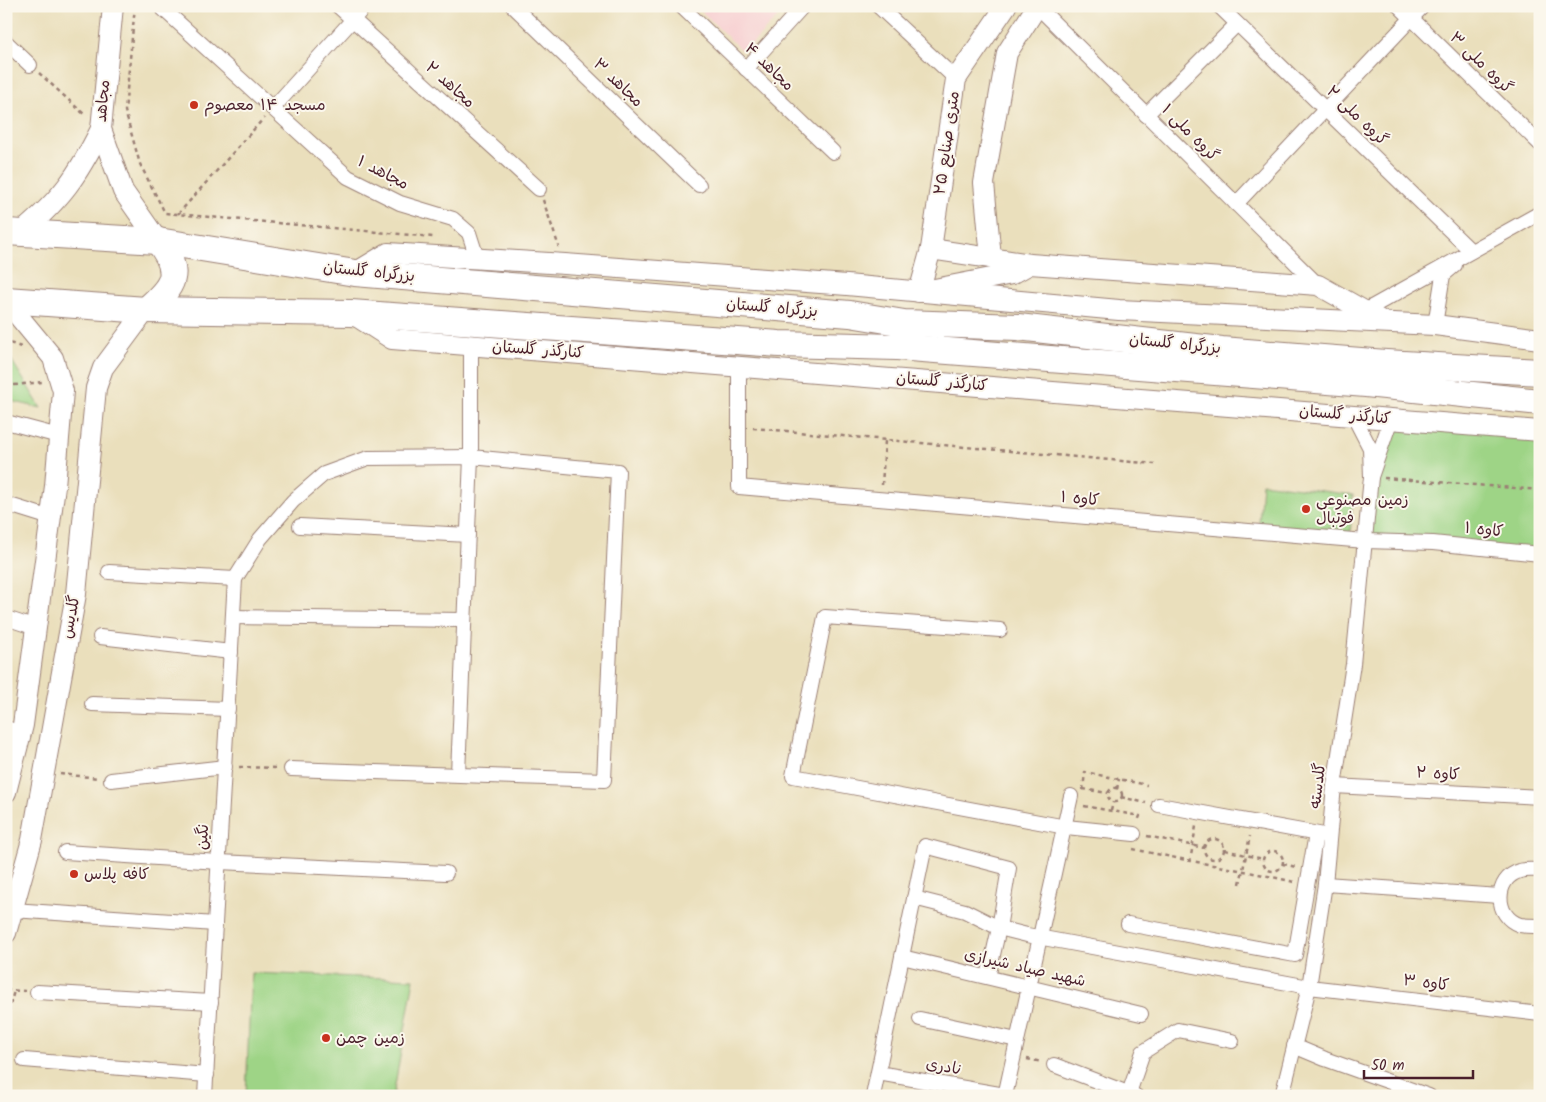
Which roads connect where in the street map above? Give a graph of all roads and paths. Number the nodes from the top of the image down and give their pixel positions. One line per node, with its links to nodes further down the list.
1 (113, 6): 25 (street, مجاهد)
2 (135, 6): 32 (path)
3 (160, 6): 22 (street, ۱ مجاهد)
4 (338, 6): 16 (street, مجاهد ۲)
5 (365, 6): 16 (street)
6 (681, 6): 20 (street, مجاهد ۴)
7 (803, 6): 20 (street)
8 (878, 6): 21 (street)
9 (1006, 6): 21 (street, ۲۵ متری صنایع)
10 (1037, 6): 24 (street, گروه ملی ۱); 39 (street)
11 (1218, 6): 17 (street, گروه ملی ۲)
12 (1399, 6): 15 (street, گروه ملی ۳)
13 (1423, 6): 15 (street)
14 (515, 7): 28 (street, مجاهد ۳)
15 (1411, 19): 23 (street); 26 (street, گروه ملی ۳)
16 (353, 20): 22 (street); 29 (street, مجاهد ۲)
17 (1237, 24): 23 (street, گروه ملی ۲); 24 (street)
18 (6, 42): 19 (street)
19 (30, 64): 25 (path)
20 (746, 68): 27 (street, مجاهد ۴)
21 (956, 79): 36 (street, ۲۵ متری صنایع)
22 (273, 108): 32 (path); 38 (street, ۱ مجاهد)
23 (1325, 110): 30 (street); 37 (street, گروه ملی ۲)
24 (1146, 115): 30 (street, گروه ملی ۱)
25 (101, 129): 33 (street); 35 (street, مجاهد)
26 (1540, 144)
27 (833, 152)
28 (699, 185)
29 (539, 189): 40 (path)
30 (1236, 204): 43 (street, گروه ملی ۱)
31 (1540, 213): 37 (street)
32 (178, 214): 34 (path)
33 (11, 235): 35 (highway, بزرگراه گلستان)
34 (442, 238)
35 (158, 241): 42 (highway, بزرگراه گلستان); 48 (highway)
36 (931, 249): 39 (street); 44 (street, ۲۵ متری صنایع)
37 (1471, 251): 49 (street); 53 (street)
38 (477, 258): 40 (street); 42 (street)
39 (991, 258): 41 (street)
40 (565, 264): 44 (street)
41 (1030, 264): 43 (street); 44 (street)
42 (355, 272): 46 (highway, بزرگراه گلستان)
43 (1318, 285): 49 (street)
44 (919, 292): 51 (street)
45 (6, 301): 48 (highway, بزرگراه گلستان); 61 (street, گلدیس)
46 (707, 302): 47 (highway, بزرگراه گلستان); 55 (highway)
47 (740, 305): 59 (highway); 60 (highway, بزرگراه گلستان)
48 (146, 310): 50 (highway, بزرگراه گلستان); 96 (street, گلدیس)
49 (1364, 312): 51 (street); 52 (street)
50 (351, 313): 55 (highway, بزرگراه گلستان); 57 (street, کنارگذر گلستان)
51 (1346, 322): 52 (street)
52 (1389, 324): 53 (street)
53 (1435, 325): 56 (street)
54 (6, 336): 58 (path)
55 (708, 339): 59 (highway, بزرگراه گلستان)
56 (1540, 340)
57 (471, 345): 59 (street, کنارگذر گلستان); 71 (street)
58 (27, 349)
59 (739, 353): 63 (highway, بزرگراه گلستان); 64 (street, کنارگذر گلستان); 67 (street, کاوه ۱)
60 (1540, 372)
61 (60, 377): 62 (path); 69 (street, گلدیس)
62 (6, 386)
63 (1540, 402)
64 (1353, 415): 65 (street, کنارگذر گلستان); 73 (street)
65 (1391, 419): 68 (street, کنارگذر گلستان); 73 (street)
66 (6, 422): 69 (street)
67 (739, 427): 70 (path); 75 (street, کاوه ۱)
68 (1540, 431)
69 (60, 436): 77 (street, گلدیس)
70 (885, 440): 72 (path); 75 (path)
71 (471, 457): 79 (street); 83 (street); 97 (street)
72 (1155, 464)
73 (1371, 477): 74 (path); 80 (street, گلدسته)
74 (1540, 490)
75 (881, 499): 80 (street, کاوه ۱)
76 (6, 504): 77 (street)
77 (51, 518): 87 (street, گلدیس)
78 (300, 526): 79 (street)
79 (468, 535): 86 (street)
80 (1364, 541): 81 (street, کاوه ۱); 101 (street, گلدسته)
81 (1540, 554)
82 (109, 572): 83 (street)
83 (235, 579): 84 (street, نگین)
84 (233, 617): 86 (street); 90 (street, نگین)
85 (6, 618): 87 (street)
86 (463, 620): 97 (street)
87 (36, 628): 93 (street, گلدیس)
88 (1000, 630): 113 (street)
89 (100, 637): 90 (street)
90 (231, 652): 92 (street, نگین)
91 (92, 704): 92 (street)
92 (228, 709): 94 (street, نگین)
93 (14, 731): 103 (street, گلدیس)
94 (225, 767): 95 (path); 99 (street); 122 (street, نگین)
95 (291, 769): 97 (street)
96 (43, 772): 99 (path); 134 (street, گلدیس)
97 (458, 774)
98 (1119, 779): 100 (path); 102 (path); 105 (path)
99 (111, 780)
100 (1147, 784)
101 (1334, 786): 107 (street, کاوه ۲); 115 (street, گلدسته)
102 (1116, 789): 104 (path); 106 (path)
103 (6, 792)
104 (1108, 793): 105 (path); 108 (path)
105 (1079, 794): 113 (street)
106 (1121, 797): 108 (path); 109 (path)
107 (1540, 797)
108 (1113, 802): 110 (path)
109 (1158, 805): 111 (street)
110 (1111, 811): 113 (path); 114 (path)
111 (1198, 812): 112 (street); 116 (path)
112 (1253, 822): 115 (street); 120 (path)
113 (1066, 827): 114 (street); 140 (street)
114 (1134, 834): 116 (path); 123 (path)
115 (1323, 835): 130 (street, گلدسته); 131 (street)
116 (1193, 845): 117 (path); 123 (path)
117 (1204, 848): 118 (path); 118 (path)
118 (1225, 850): 120 (path)
119 (65, 852): 122 (street)
120 (1246, 855): 121 (path); 124 (path)
121 (1263, 859): 126 (path); 126 (path)
122 (219, 862): 127 (street); 135 (street, نگین)
123 (1190, 862): 124 (path)
124 (1243, 870): 128 (path); 129 (path)
125 (1540, 870): 132 (street)
126 (1271, 871): 128 (path)
127 (446, 873)
128 (1270, 876): 131 (path)
129 (1240, 884)
130 (1325, 884): 132 (street); 144 (street, گلدسته)
131 (1307, 885): 136 (street)
132 (1500, 896): 137 (street)
133 (914, 898): 138 (street, کاوه ۳); 138 (street); 141 (street)
134 (13, 910): 135 (street); 139 (street, گلدیس)
135 (215, 924): 148 (street, نگین)
136 (1128, 924)
137 (1540, 926)
138 (999, 928): 140 (street, کاوه ۳); 142 (street)
139 (6, 934)
140 (1041, 937): 143 (street); 144 (street, کاوه ۳)
141 (902, 957): 142 (street, شهید صیاد شیرازی); 159 (street)
142 (988, 977): 143 (street, شهید صیاد شیرازی)
143 (1029, 987): 149 (street, شهید صیاد شیرازی); 153 (street)
144 (1309, 987): 150 (street, کاوه ۳); 155 (street, گلدسته)
145 (6, 990): 146 (path)
146 (14, 990): 147 (path); 152 (path)
147 (37, 992): 148 (street)
148 (211, 1002): 160 (street, نگین)
149 (1140, 1014)
150 (1540, 1014)
151 (920, 1019): 153 (street)
152 (6, 1020)
153 (1017, 1040): 156 (street)
154 (1232, 1041): 161 (street)
155 (1294, 1046): 162 (street); 166 (street, گلدسته)
156 (1014, 1056): 158 (path); 165 (street)
157 (24, 1060): 160 (street)
158 (1054, 1065): 161 (street)
159 (878, 1073): 164 (street); 165 (street, نادری)
160 (207, 1074): 163 (street, نگین)
161 (1131, 1095)
162 (1426, 1095)
163 (205, 1096)
164 (873, 1096)
165 (1005, 1096)
166 (1282, 1096)

